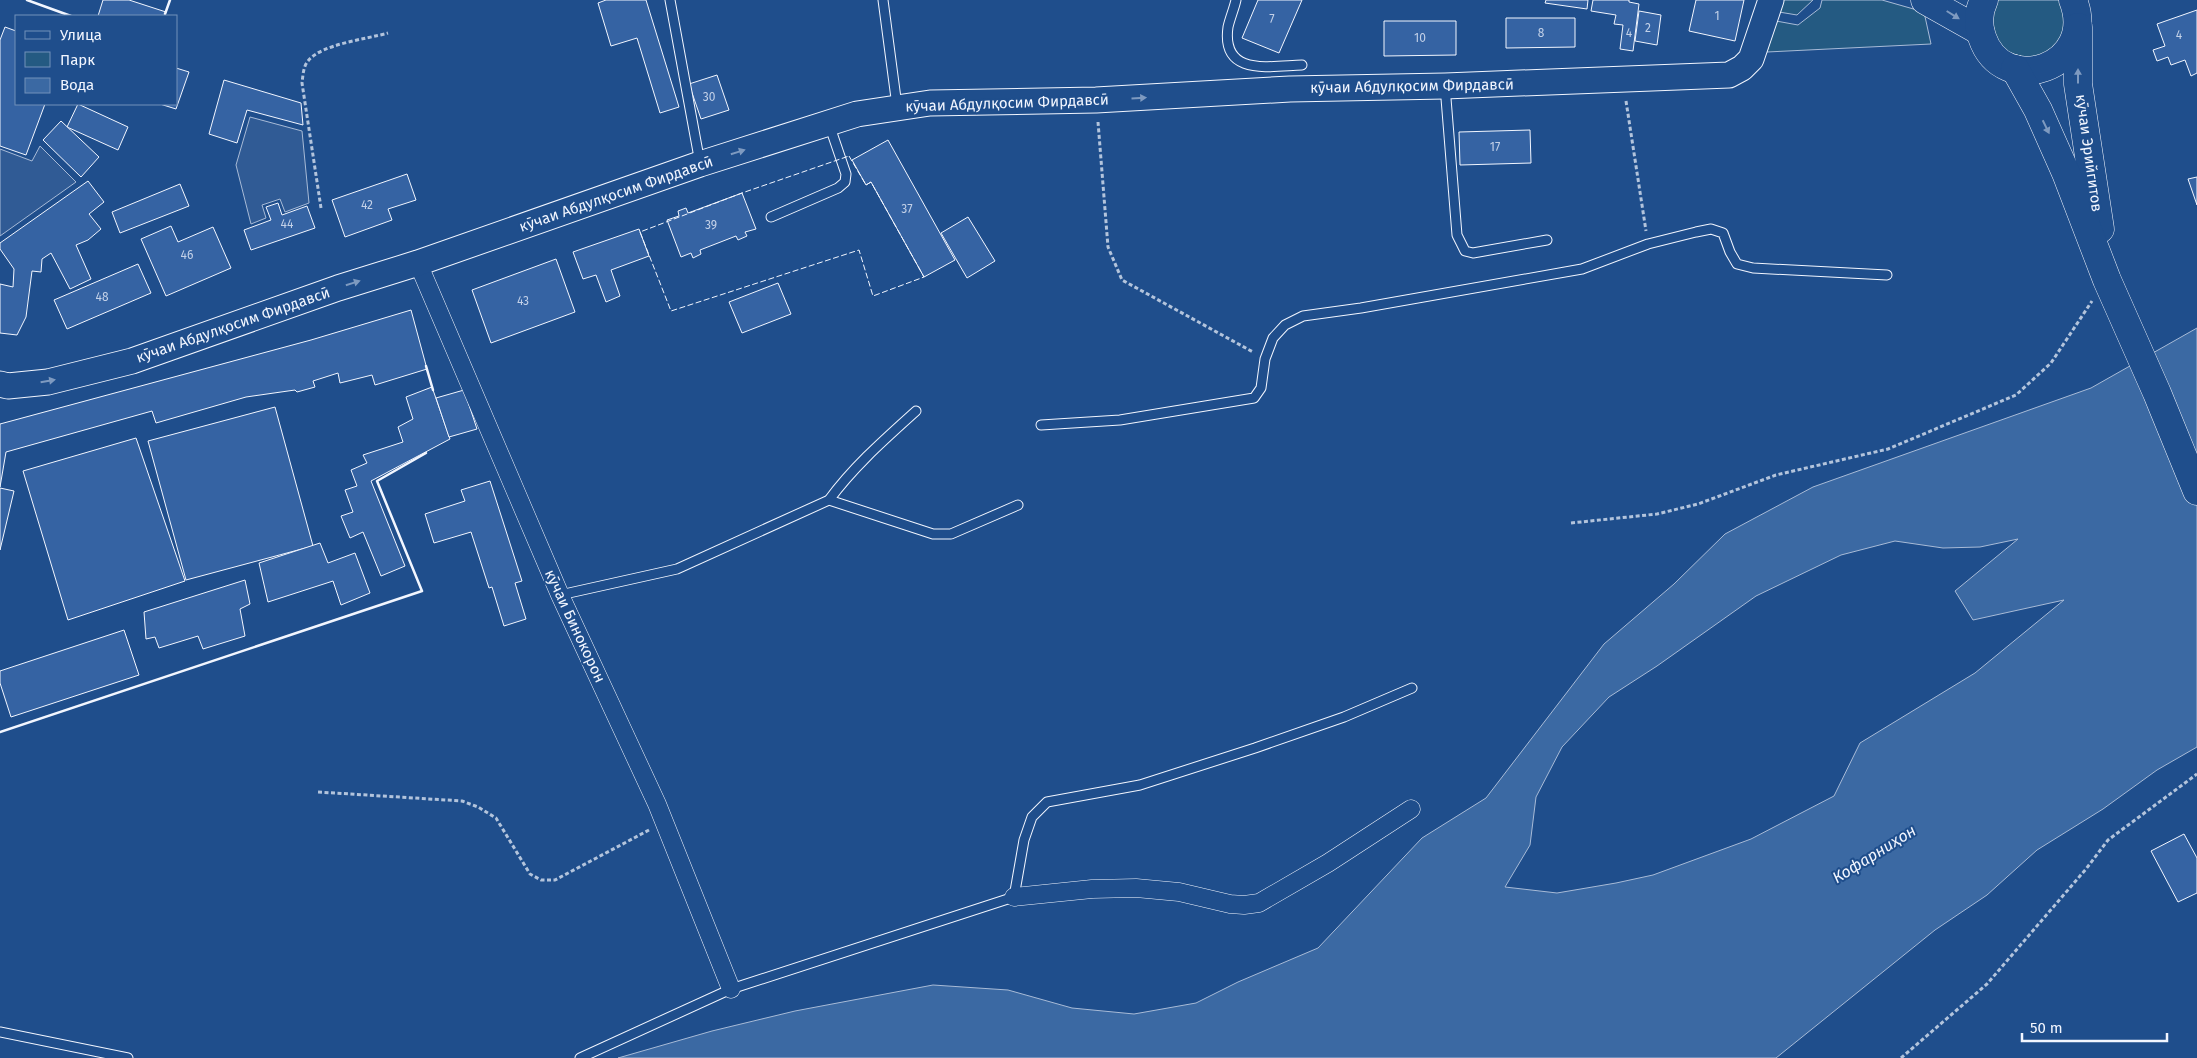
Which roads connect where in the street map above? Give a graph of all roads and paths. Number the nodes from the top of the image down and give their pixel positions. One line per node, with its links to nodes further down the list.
1 (670, 0): 18 (lane)
2 (882, 0): 16 (lane)
3 (1236, 0): 11 (lane)
4 (1771, 0): 13 (street, кӯчаи Абдулқосим Фирдавсӣ)
5 (1926, 0): 9 (highway, one-way to 9)
6 (1984, 0): 9 (highway)
7 (2073, 0): 8 (highway, кӯчаи Эрийгитов)
8 (2078, 26): 12 (highway); 25 (highway, кӯчаи Эрийгитов, one-way to 8)
9 (1980, 31): 12 (highway)
10 (388, 33): 19 (path)
11 (1302, 66)
12 (2015, 69): 25 (highway, кӯчаи Эрийгитов, one-way to 25)
13 (1619, 79): 14 (street, кӯчаи Абдулқосим Фирдавсӣ); 22 (path)
14 (1445, 86): 15 (street, кӯчаи Абдулқосим Фирдавсӣ, one-way to 14); 21 (lane)
15 (1096, 100): 16 (street, кӯчаи Абдулқосим Фирдавсӣ); 26 (path)
16 (898, 107): 17 (street, кӯчаи Абдулқосим Фирдавсӣ)
17 (829, 123): 18 (street, кӯчаи Абдулқосим Фирдавсӣ, one-way to 17); 20 (lane)
18 (700, 164): 23 (street, кӯчаи Абдулқосим Фирдавсӣ)
19 (321, 208)
20 (771, 217)
21 (1547, 240)
22 (1648, 244): 24 (lane); 26 (lane)
23 (418, 263): 27 (street, кӯчаи Абдулқосим Фирдавсӣ, one-way to 23); 34 (street, кӯчаи Бинокорон)
24 (1887, 275)
25 (2107, 280): 30 (highway, кӯчаи Эрийгитов); 33 (path)
26 (1265, 359): 29 (lane)
27 (0, 384)
28 (916, 410): 31 (lane)
29 (1041, 425)
30 (2197, 491)
31 (829, 500): 32 (lane); 34 (lane)
32 (1018, 505)
33 (1571, 523)
34 (560, 595): 39 (street, кӯчаи Бинокорон)
35 (1412, 688): 40 (lane)
36 (2197, 774): 45 (path)
37 (318, 792): 39 (path)
38 (1411, 809): 40 (street)
39 (664, 821): 41 (street, кӯчаи Бинокорон)
40 (1014, 897): 41 (lane)
41 (731, 989): 44 (lane)
42 (0, 1032): 43 (lane)
43 (128, 1058)
44 (580, 1058)
45 (1901, 1058)

